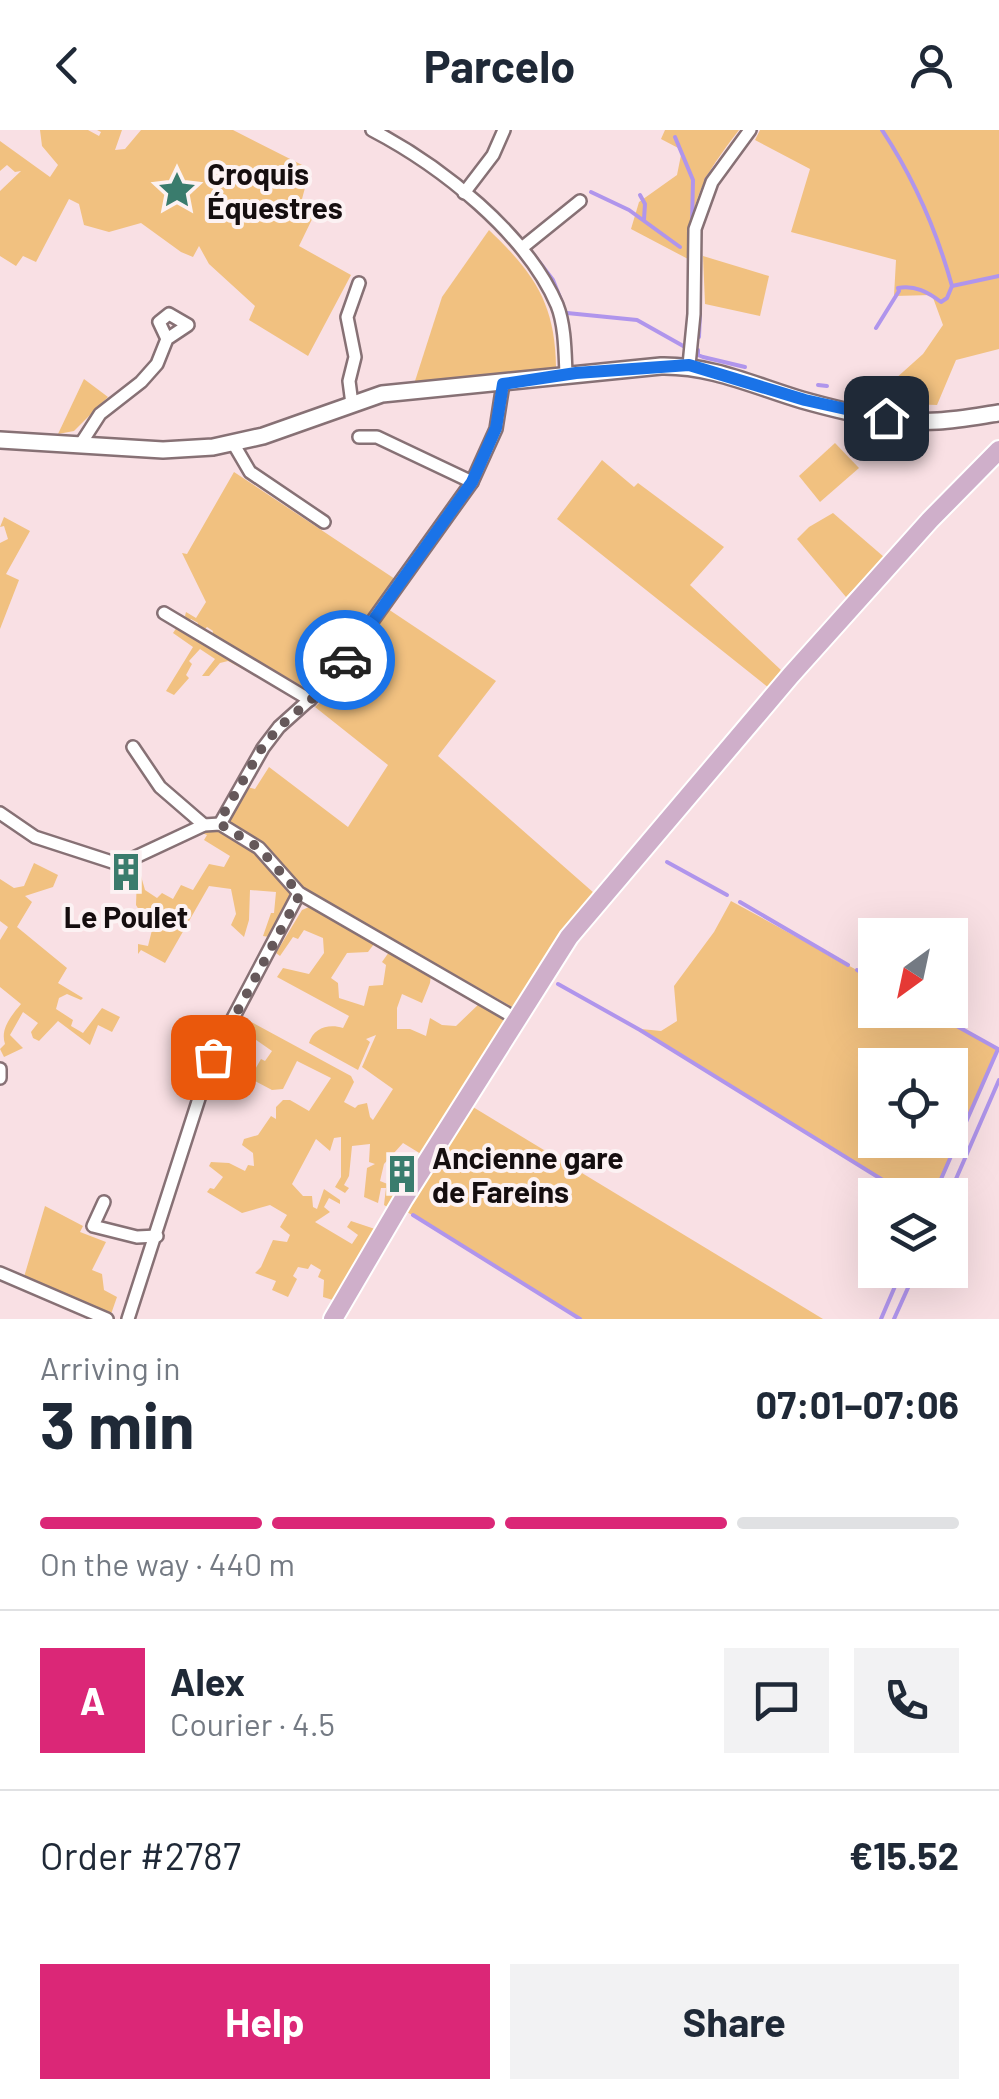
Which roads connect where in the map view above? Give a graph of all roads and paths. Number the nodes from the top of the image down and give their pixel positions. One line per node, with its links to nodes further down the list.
1 (372, 130): 4 (street)
2 (504, 130): 4 (street)
3 (750, 130): 9 (street)
4 (464, 194): 6 (street)
5 (580, 202): 6 (street)
6 (523, 247): 10 (street)
7 (359, 282): 12 (street)
8 (167, 339): 17 (street)
9 (689, 365): 10 (street); 13 (street)
10 (566, 374): 11 (street)
11 (503, 384): 12 (street); 19 (street)
12 (352, 404): 16 (street)
13 (998, 413)
14 (360, 437): 19 (street)
15 (0, 440): 17 (street)
16 (233, 443): 17 (street); 20 (street)
17 (80, 445)
18 (999, 450): 28 (main road)
19 (472, 482): 22 (street)
20 (324, 522)
21 (164, 613): 22 (street)
22 (310, 700): 25 (street)
23 (133, 748): 26 (street)
24 (0, 813): 26 (street)
25 (220, 824): 26 (street); 27 (street)
26 (204, 825)
27 (300, 894): 28 (street); 32 (street)
28 (517, 1019): 36 (main road)
29 (0, 1069): 30 (street)
30 (0, 1078)
31 (104, 1202): 32 (street)
32 (157, 1236): 35 (street)
33 (0, 1273): 34 (street)
34 (106, 1319)
35 (128, 1319)
36 (333, 1319)

